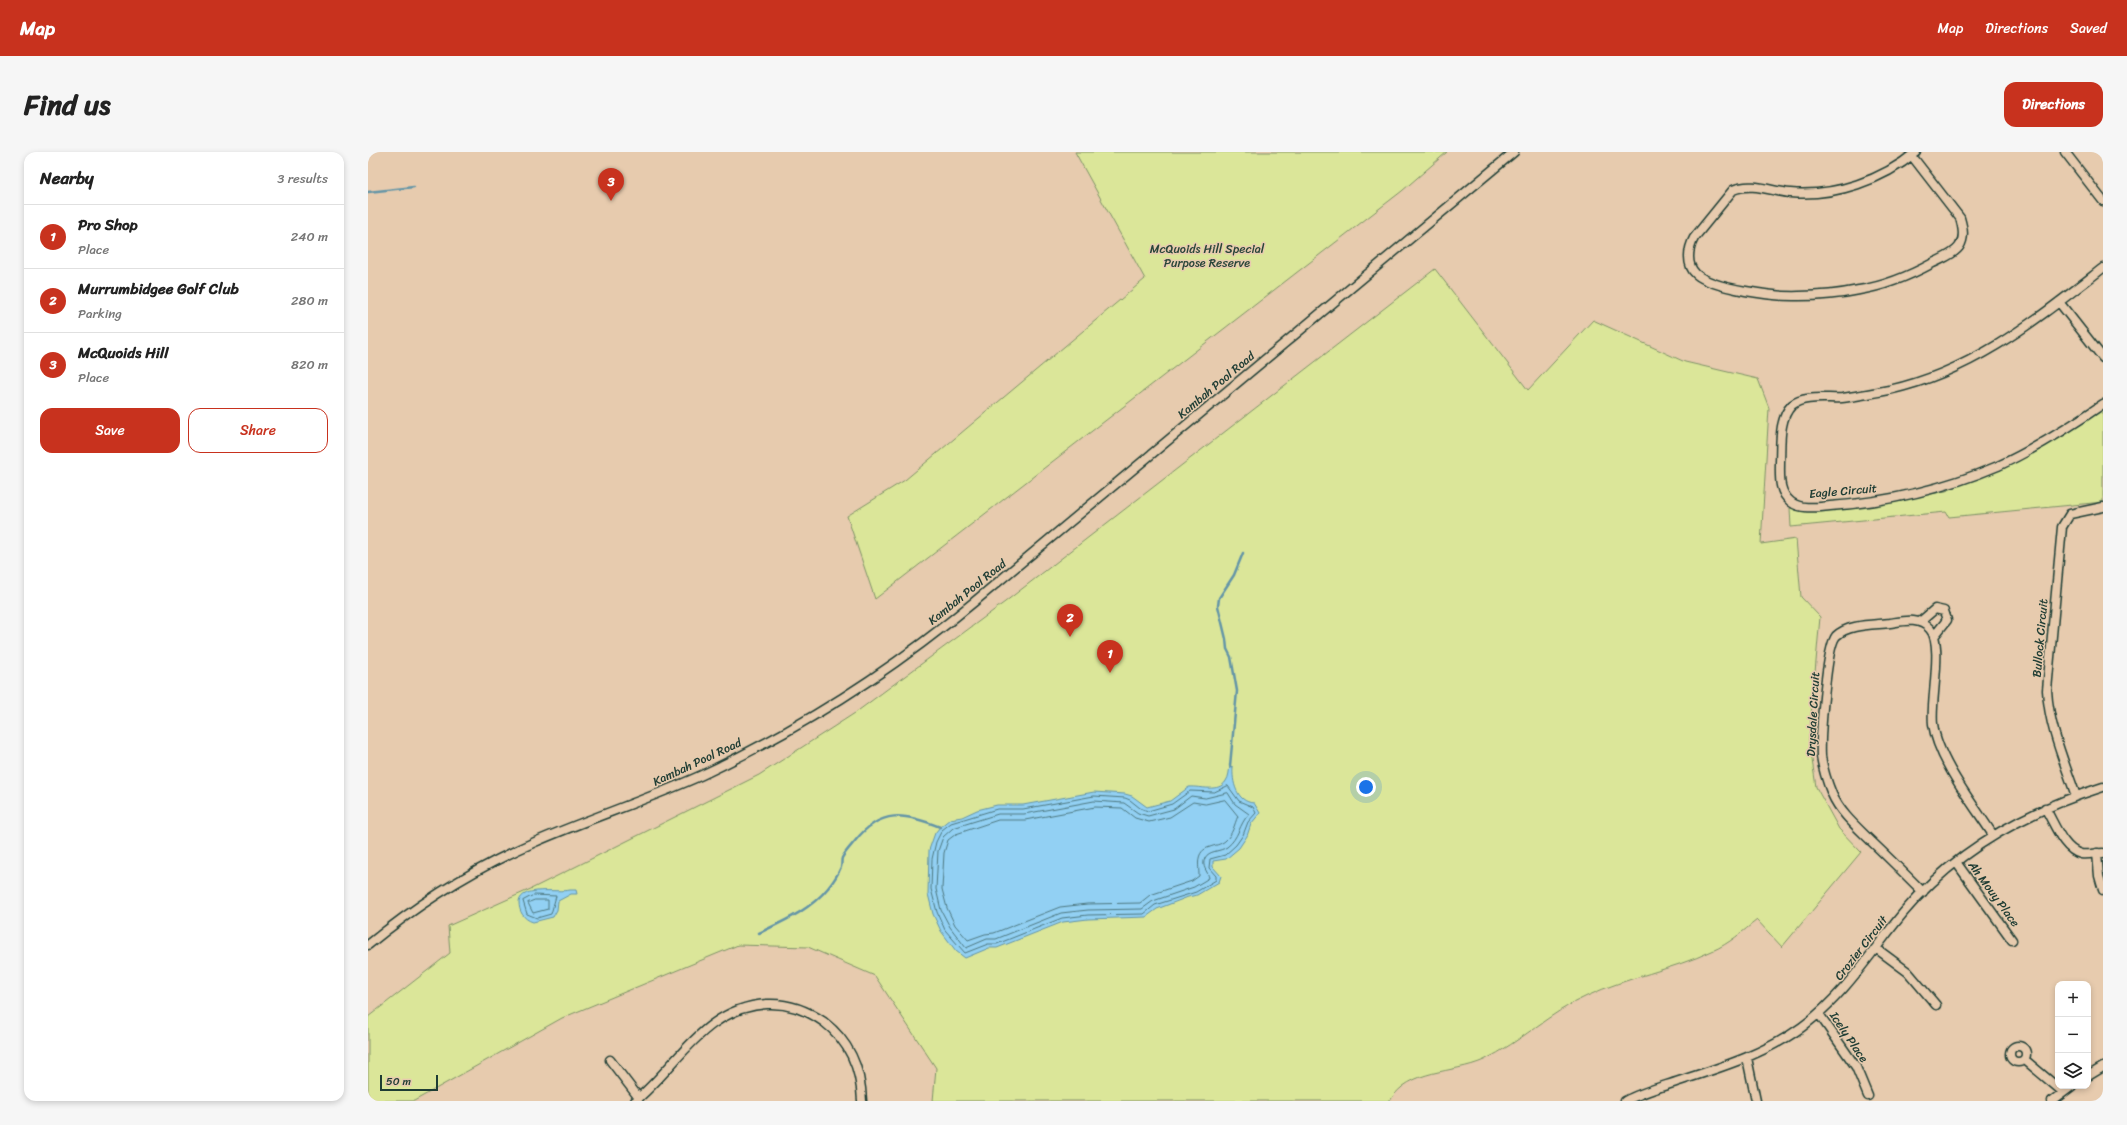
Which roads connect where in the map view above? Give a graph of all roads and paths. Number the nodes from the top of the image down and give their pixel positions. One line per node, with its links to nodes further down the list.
1 (1514, 152): 21 (street, Kambah Pool Road)
2 (2065, 152): 4 (street)
3 (1914, 154): 3 (street)
4 (2102, 199)
5 (2103, 268): 6 (street, Eagle Circuit)
6 (2059, 302): 7 (street); 8 (street, Eagle Circuit)
7 (2103, 358)
8 (2103, 404)
9 (2103, 507): 13 (street, Bullock Circuit)
10 (1920, 622): 11 (street); 11 (street); 19 (street, Drysdale Circuit)
11 (1935, 636): 15 (street)
12 (2103, 787): 13 (street, Crozier Circuit)
13 (2076, 796): 14 (street, Crozier Circuit)
14 (2045, 808): 15 (street, Crozier Circuit); 16 (street)
15 (1993, 836): 17 (street, Crozier Circuit)
16 (2100, 853): 18 (street)
17 (1956, 862): 19 (street, Crozier Circuit); 20 (street, Ah Mouy Place)
18 (2103, 890)
19 (1923, 892): 22 (street, Crozier Circuit)
20 (2012, 940)
21 (368, 945)
22 (1876, 949): 23 (street); 24 (street, Crozier Circuit)
23 (1936, 1006)
24 (1819, 1014): 25 (street, Crozier Circuit); 32 (street, Icely Place)
25 (1747, 1058): 35 (street, Crozier Circuit); 36 (street)
26 (610, 1060): 33 (street)
27 (2025, 1060): 31 (street)
28 (2103, 1067): 29 (street)
29 (2091, 1074)
30 (2068, 1089): 31 (street)
31 (2063, 1092): 37 (street)
32 (1868, 1096)
33 (637, 1100): 34 (street)
34 (862, 1101)
35 (1625, 1101)
36 (1756, 1101)
37 (2052, 1101)

